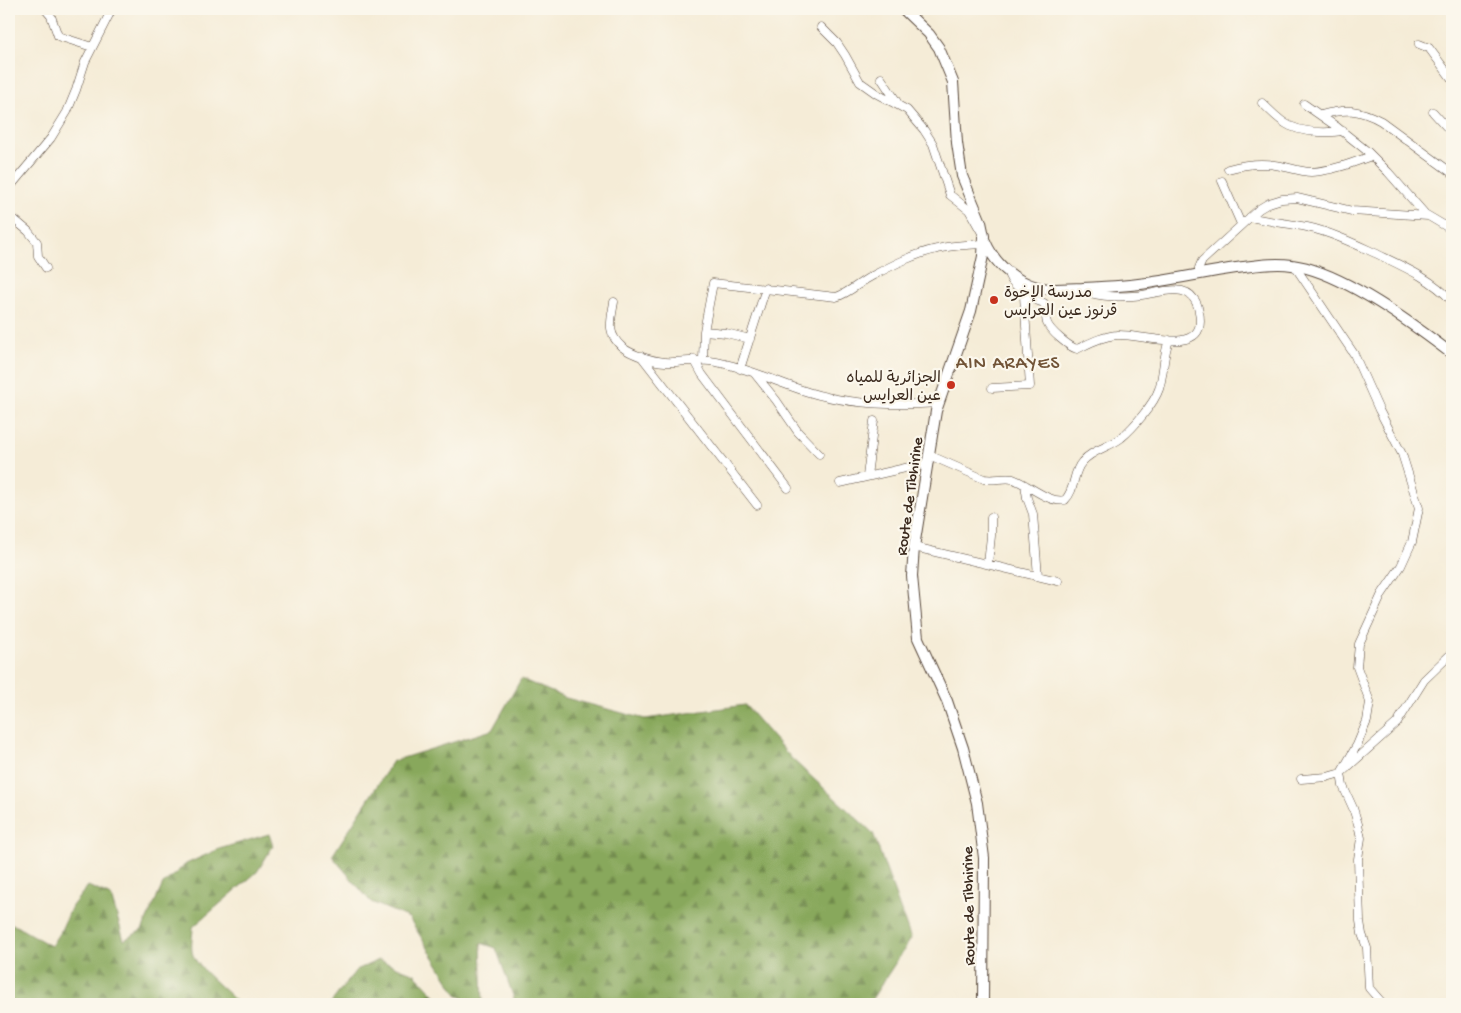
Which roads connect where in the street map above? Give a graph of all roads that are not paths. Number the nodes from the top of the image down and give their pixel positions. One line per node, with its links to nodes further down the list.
1 (46, 9): 6 (street)
2 (112, 9): 6 (street)
3 (904, 9): 26 (street, Route de Tibhirine)
4 (821, 27): 11 (street)
5 (1419, 44): 8 (street)
6 (92, 47): 20 (street)
7 (881, 78): 11 (street)
8 (1452, 79)
9 (1262, 102): 14 (street)
10 (1304, 104): 13 (street)
11 (900, 105): 26 (street)
12 (1433, 112): 15 (street)
13 (1320, 115): 14 (street); 18 (street)
14 (1343, 131): 16 (street)
15 (1452, 134)
16 (1371, 156): 17 (street); 22 (street)
17 (1228, 170)
18 (1452, 173)
19 (1222, 181): 24 (street)
20 (9, 188)
21 (9, 215): 28 (street)
22 (1428, 216): 23 (street); 25 (street)
23 (1250, 217): 24 (street); 34 (street)
24 (1242, 224): 30 (street)
25 (1452, 230)
26 (984, 240): 29 (street); 31 (street); 46 (street, Route de Tibhirine)
27 (1294, 265): 30 (street); 39 (street); 61 (street)
28 (46, 268)
29 (1008, 271): 32 (street); 33 (street)
30 (1199, 273): 32 (street)
31 (766, 288): 36 (street); 37 (street)
32 (1077, 288): 38 (street)
33 (1024, 296): 38 (street); 45 (street)
34 (1452, 301)
35 (614, 302): 40 (street)
36 (704, 331): 37 (street); 42 (street)
37 (750, 339): 43 (street)
38 (1169, 340): 52 (street)
39 (1452, 354)
40 (641, 356): 41 (street); 54 (street)
41 (694, 359): 42 (street); 53 (street)
42 (703, 360): 43 (street)
43 (740, 369): 44 (street)
44 (754, 374): 46 (street); 48 (street)
45 (992, 388)
46 (939, 403): 49 (street, Route de Tibhirine)
47 (874, 421): 50 (street)
48 (820, 454)
49 (928, 459): 50 (street); 52 (street); 56 (street, Route de Tibhirine)
50 (867, 476): 51 (street)
51 (840, 483)
52 (1026, 485): 58 (street)
53 (788, 488)
54 (756, 506)
55 (991, 517): 57 (street)
56 (914, 547): 57 (street); 63 (street, Route de Tibhirine)
57 (988, 564): 58 (street)
58 (1038, 576): 59 (street)
59 (1058, 581)
60 (1452, 653): 61 (street)
61 (1341, 773): 62 (street); 64 (street)
62 (1301, 779)
63 (983, 1004)
64 (1383, 1004)

